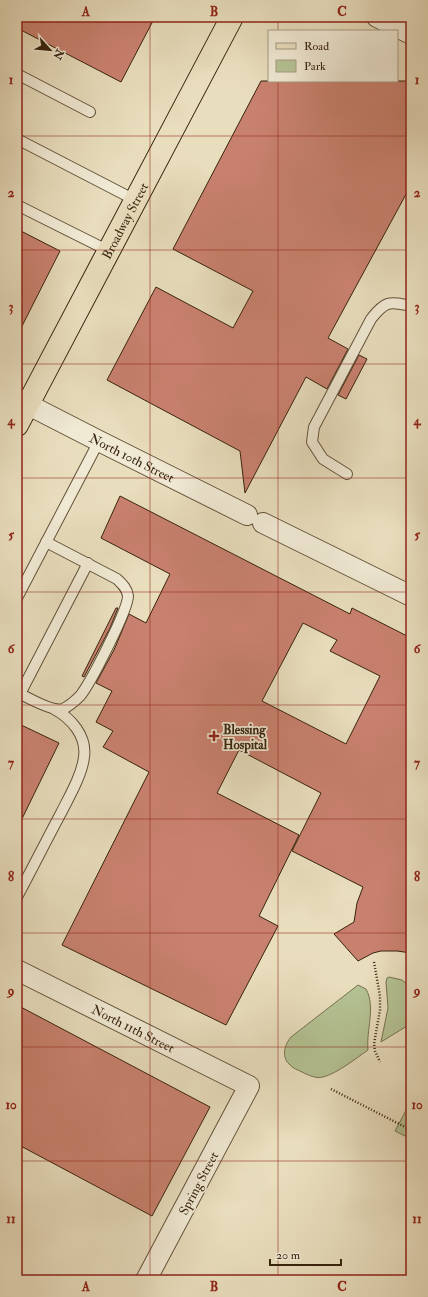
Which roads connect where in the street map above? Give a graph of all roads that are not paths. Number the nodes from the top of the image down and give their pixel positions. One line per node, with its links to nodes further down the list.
1 (232, 17): 7 (main road, Broadway Street)
2 (377, 17): 3 (street)
3 (411, 34)
4 (17, 74): 5 (lane)
5 (90, 112)
6 (17, 139): 7 (lane)
7 (135, 200): 9 (main road, Broadway Street)
8 (17, 206): 9 (lane)
9 (109, 251): 11 (main road, Broadway Street)
10 (411, 306): 14 (lane)
11 (22, 402): 12 (main road, Broadway Street); 13 (street, North 10th Street)
12 (17, 425)
13 (99, 441): 15 (lane); 17 (street, North 10th Street)
14 (346, 474)
15 (46, 542): 16 (lane); 18 (lane)
16 (88, 563): 19 (lane); 20 (lane)
17 (411, 596)
18 (17, 598)
19 (19, 693): 20 (lane)
20 (56, 709): 21 (lane)
21 (17, 898)
22 (19, 975): 23 (street, North 11th Street)
23 (249, 1086): 24 (street, Spring Street)
24 (146, 1280)

